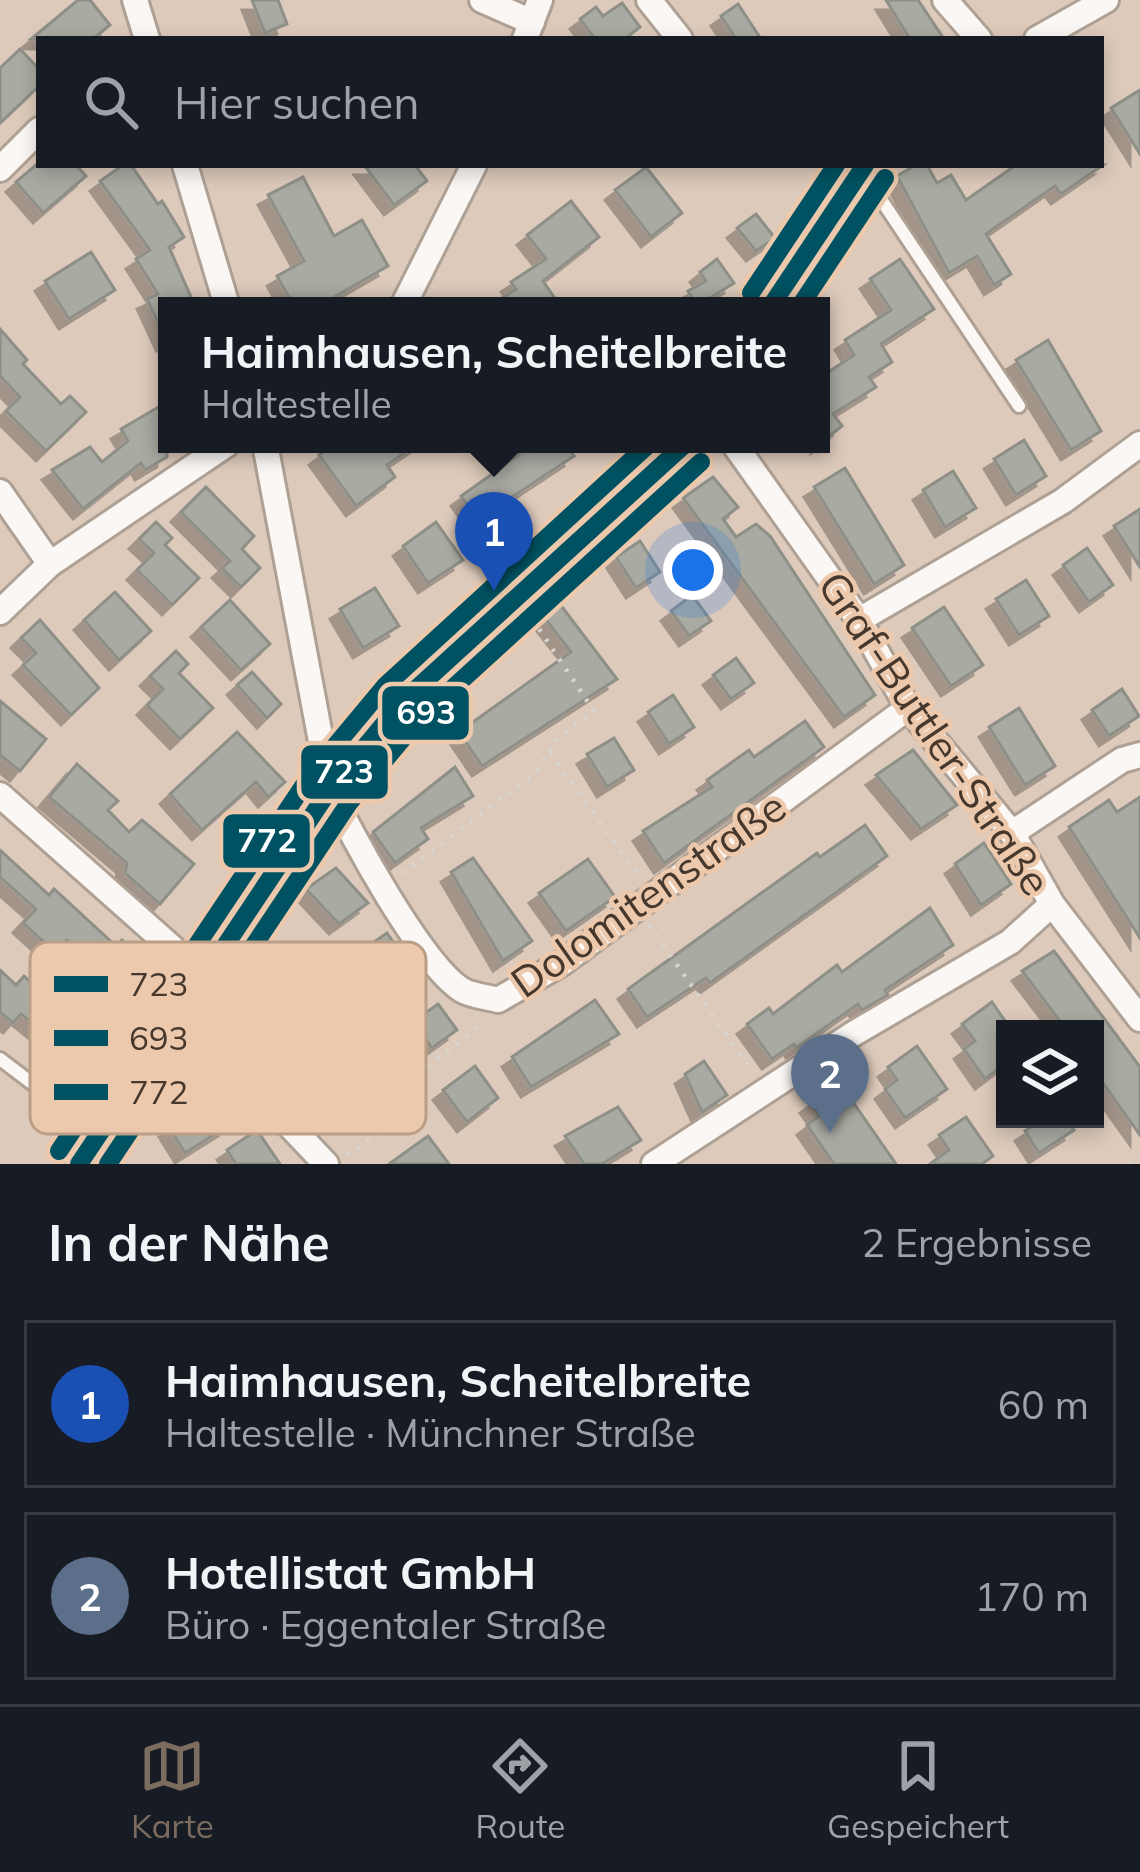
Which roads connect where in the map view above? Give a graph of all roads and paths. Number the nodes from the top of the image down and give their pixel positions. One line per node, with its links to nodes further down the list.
1 (135, 0): 7 (street)
2 (482, 0): 6 (street)
3 (649, 0): 8 (street)
4 (1106, 0): 10 (street)
5 (951, 2): 9 (street)
6 (533, 20)
7 (142, 36)
8 (678, 36)
9 (977, 36)
10 (1043, 36)
11 (36, 133): 16 (street)
12 (186, 168): 17 (street)
13 (472, 168): 18 (street)
14 (862, 168): 19 (street)
15 (864, 168): 20 (lane)
16 (0, 169)
17 (224, 297)
18 (408, 297)
19 (777, 297)
20 (1018, 406)
21 (1140, 444): 30 (street)
22 (214, 453): 27 (street)
23 (267, 453): 34 (street, Dolomitenstraße)
24 (675, 453): 28 (street)
25 (740, 453): 30 (street, Graf-Buttler-Straße)
26 (0, 492): 27 (street)
27 (50, 564): 29 (street)
28 (514, 598): 32 (path); 34 (street)
29 (0, 612)
30 (859, 620): 31 (street, Graf-Buttler-Straße)
31 (908, 708): 36 (street, Graf-Buttler-Straße); 38 (street, Dolomitenstraße)
32 (550, 753): 37 (path); 38 (path)
33 (1140, 755): 36 (street)
34 (330, 789): 37 (street, Dolomitenstraße); 41 (street)
35 (0, 795): 40 (street)
36 (1012, 833): 39 (street, Graf-Buttler-Straße)
37 (384, 887): 42 (street, Dolomitenstraße)
38 (644, 900): 44 (street, Dolomitenstraße); 49 (path)
39 (1052, 904): 45 (street, Graf-Buttler-Straße); 49 (street)
40 (166, 942)
41 (227, 942)
42 (426, 942)
43 (426, 942): 44 (street, Dolomitenstraße)
44 (498, 1000): 47 (path)
45 (1140, 1019)
46 (0, 1059): 48 (lane)
47 (426, 1068)
48 (30, 1082)
49 (766, 1093): 56 (street)
50 (99, 1134): 54 (street)
51 (300, 1134): 55 (street)
52 (375, 1134): 55 (path)
53 (1140, 1160): 57 (path)
54 (79, 1164)
55 (329, 1164)
56 (654, 1164)
57 (1128, 1164)

